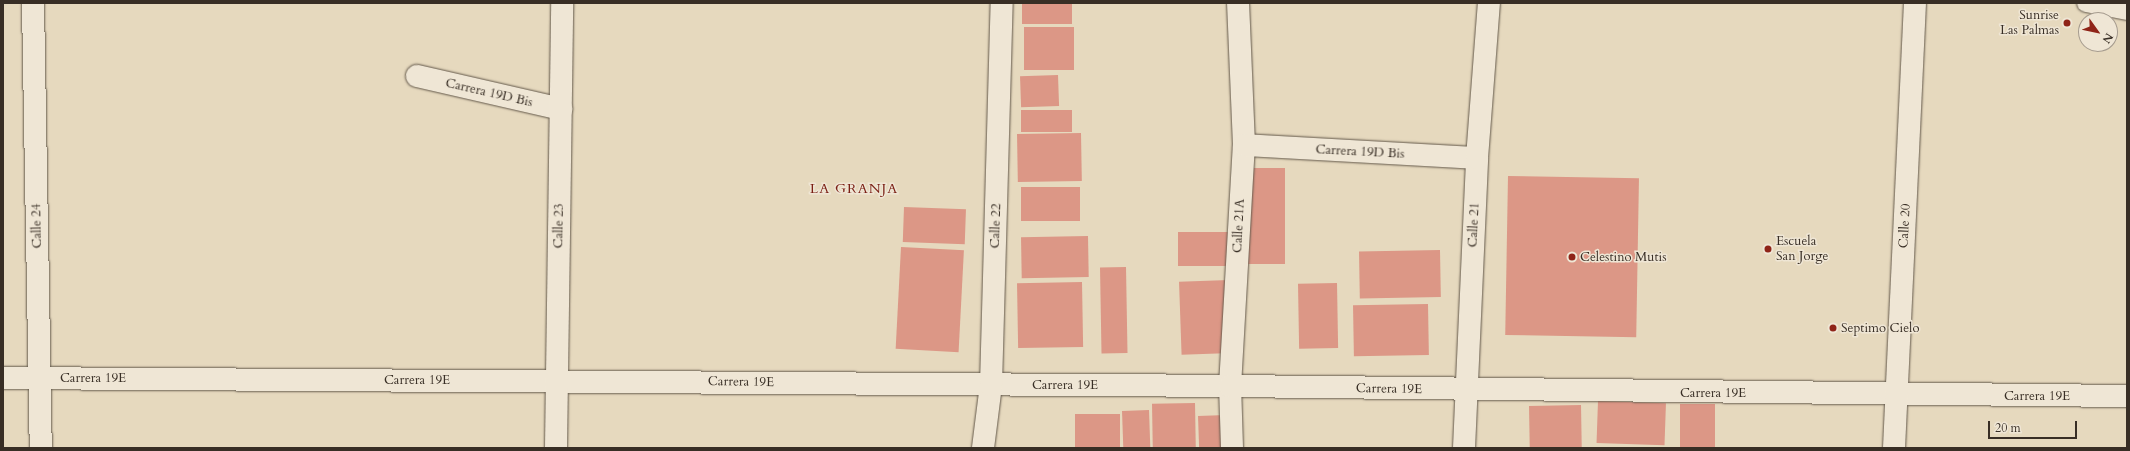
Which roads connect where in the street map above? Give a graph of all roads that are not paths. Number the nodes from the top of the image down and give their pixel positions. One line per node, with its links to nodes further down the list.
1 (32, 3): 13 (street, Calle 24)
2 (562, 3): 10 (street, Calle 23)
3 (1002, 3): 16 (street, Calle 22)
4 (1238, 3): 11 (street, Calle 21A)
5 (1489, 3): 12 (street, Calle 21)
6 (1915, 3): 19 (street, Calle 20)
7 (2086, 3): 8 (lane)
8 (2127, 11)
9 (417, 76): 10 (street, Carrera 19D Bis)
10 (561, 109): 15 (street, Calle 23)
11 (1244, 145): 12 (street, Carrera 19D Bis); 17 (street, Calle 21A)
12 (1477, 158): 18 (street, Calle 21)
13 (40, 377): 14 (street, Carrera 19E); 15 (street, Carrera 19E); 21 (street, Calle 24)
14 (3, 378)
15 (557, 381): 16 (street, Carrera 19E); 22 (street, Calle 23)
16 (992, 385): 17 (street, Carrera 19E); 23 (street, Calle 22)
17 (1230, 386): 18 (street, Carrera 19E); 24 (street, Calle 21A)
18 (1465, 391): 19 (street, Carrera 19E); 25 (street, Calle 21)
19 (1896, 395): 20 (street, Carrera 19E); 26 (street, Calle 20)
20 (2127, 396)
21 (41, 448)
22 (556, 448)
23 (983, 448)
24 (1232, 448)
25 (1464, 448)
26 (1894, 448)

